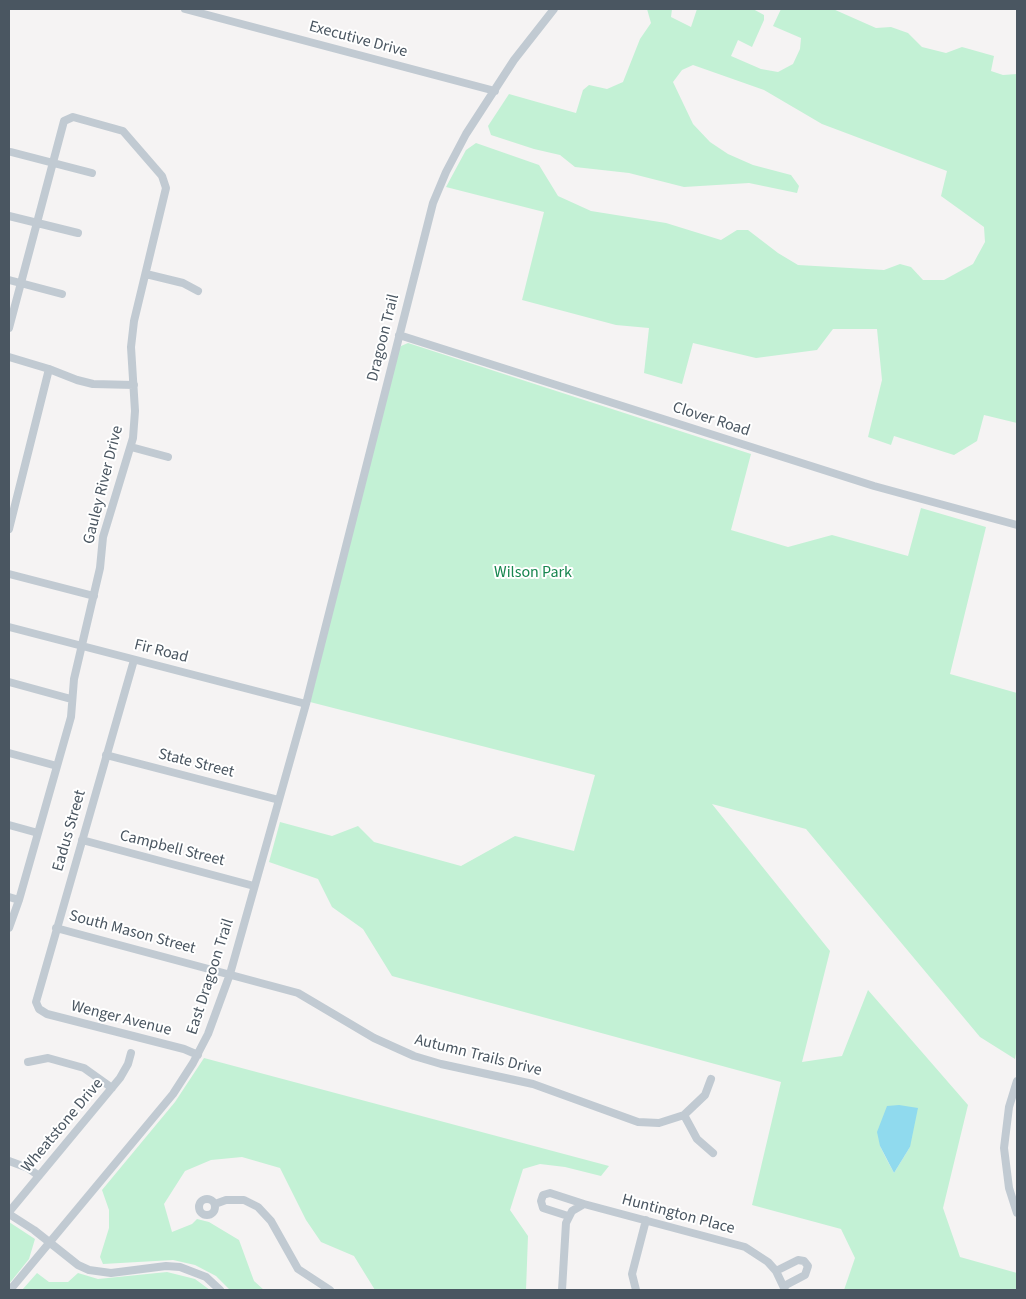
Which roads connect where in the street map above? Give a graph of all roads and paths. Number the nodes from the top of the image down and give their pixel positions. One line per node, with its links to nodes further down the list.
1 (185, 9): 3 (street, Executive Drive)
2 (554, 9): 3 (street, Dragoon Trail)
3 (495, 91): 16 (street, Dragoon Trail)
4 (11, 152): 5 (street)
5 (52, 162): 6 (street); 8 (street); 10 (street, Gauley River Drive)
6 (92, 173)
7 (9, 216): 8 (street)
8 (36, 223): 9 (street); 12 (street)
9 (78, 233)
10 (146, 274): 13 (street); 19 (street, Gauley River Drive)
11 (9, 280): 12 (street)
12 (20, 283): 14 (street); 15 (street)
13 (198, 291)
14 (62, 294)
15 (9, 328)
16 (399, 335): 22 (street, Clover Road); 31 (street, Dragoon Trail)
17 (9, 357): 18 (street)
18 (49, 369): 19 (street); 23 (street)
19 (134, 385): 20 (street, Gauley River Drive)
20 (131, 447): 21 (street); 25 (street, Gauley River Drive)
21 (168, 456)
22 (1017, 526)
23 (9, 529)
24 (9, 574): 25 (street)
25 (94, 596): 27 (street, Gauley River Drive)
26 (9, 627): 27 (street, Fir Road)
27 (82, 646): 28 (street, Fir Road); 30 (street, Gauley River Drive)
28 (134, 660): 31 (street, Fir Road); 33 (street, Eadus Street)
29 (9, 682): 30 (street)
30 (71, 699): 34 (street, Gauley River Drive)
31 (306, 704): 35 (street, East Dragoon Trail)
32 (9, 753): 34 (street)
33 (106, 755): 35 (street, State Street); 38 (street, Eadus Street)
34 (57, 766): 37 (street, Gauley River Drive)
35 (279, 800): 39 (street, East Dragoon Trail)
36 (9, 825): 37 (street)
37 (38, 833): 41 (street, Gauley River Drive)
38 (82, 840): 39 (street, Campbell Street); 43 (street, Eadus Street)
39 (254, 886): 44 (street, East Dragoon Trail)
40 (9, 897): 41 (street)
41 (19, 900): 42 (street, Gauley River Drive)
42 (9, 928)
43 (56, 928): 44 (street, South Mason Street); 45 (street, Eadus Street)
44 (230, 974): 47 (street, East Dragoon Trail); 52 (street, Autumn Trails Drive)
45 (38, 1009): 47 (street, Wenger Avenue)
46 (131, 1053): 51 (street, Wheatstone Drive)
47 (198, 1055): 62 (street, East Dragoon Trail)
48 (28, 1062): 51 (street)
49 (711, 1079): 52 (street, Autumn Trails Drive)
50 (1017, 1082): 59 (street)
51 (112, 1088): 55 (street, Wheatstone Drive)
52 (684, 1115): 53 (street)
53 (713, 1152)
54 (9, 1161): 55 (street)
55 (39, 1176): 58 (street, Wheatstone Drive)
56 (215, 1204): 67 (street)
57 (584, 1204): 60 (street); 60 (street, Huntington Place); 61 (street, Huntington Place)
58 (9, 1213): 62 (street)
59 (1017, 1213)
60 (568, 1216): 68 (street)
61 (646, 1220): 63 (street, Huntington Place); 69 (street)
62 (50, 1242): 65 (street, East Dragoon Trail); 66 (street)
63 (776, 1271): 64 (street, Huntington Place); 64 (street, Huntington Place)
64 (785, 1288)
65 (10, 1290)
66 (220, 1290)
67 (330, 1290)
68 (562, 1290)
69 (636, 1290)

